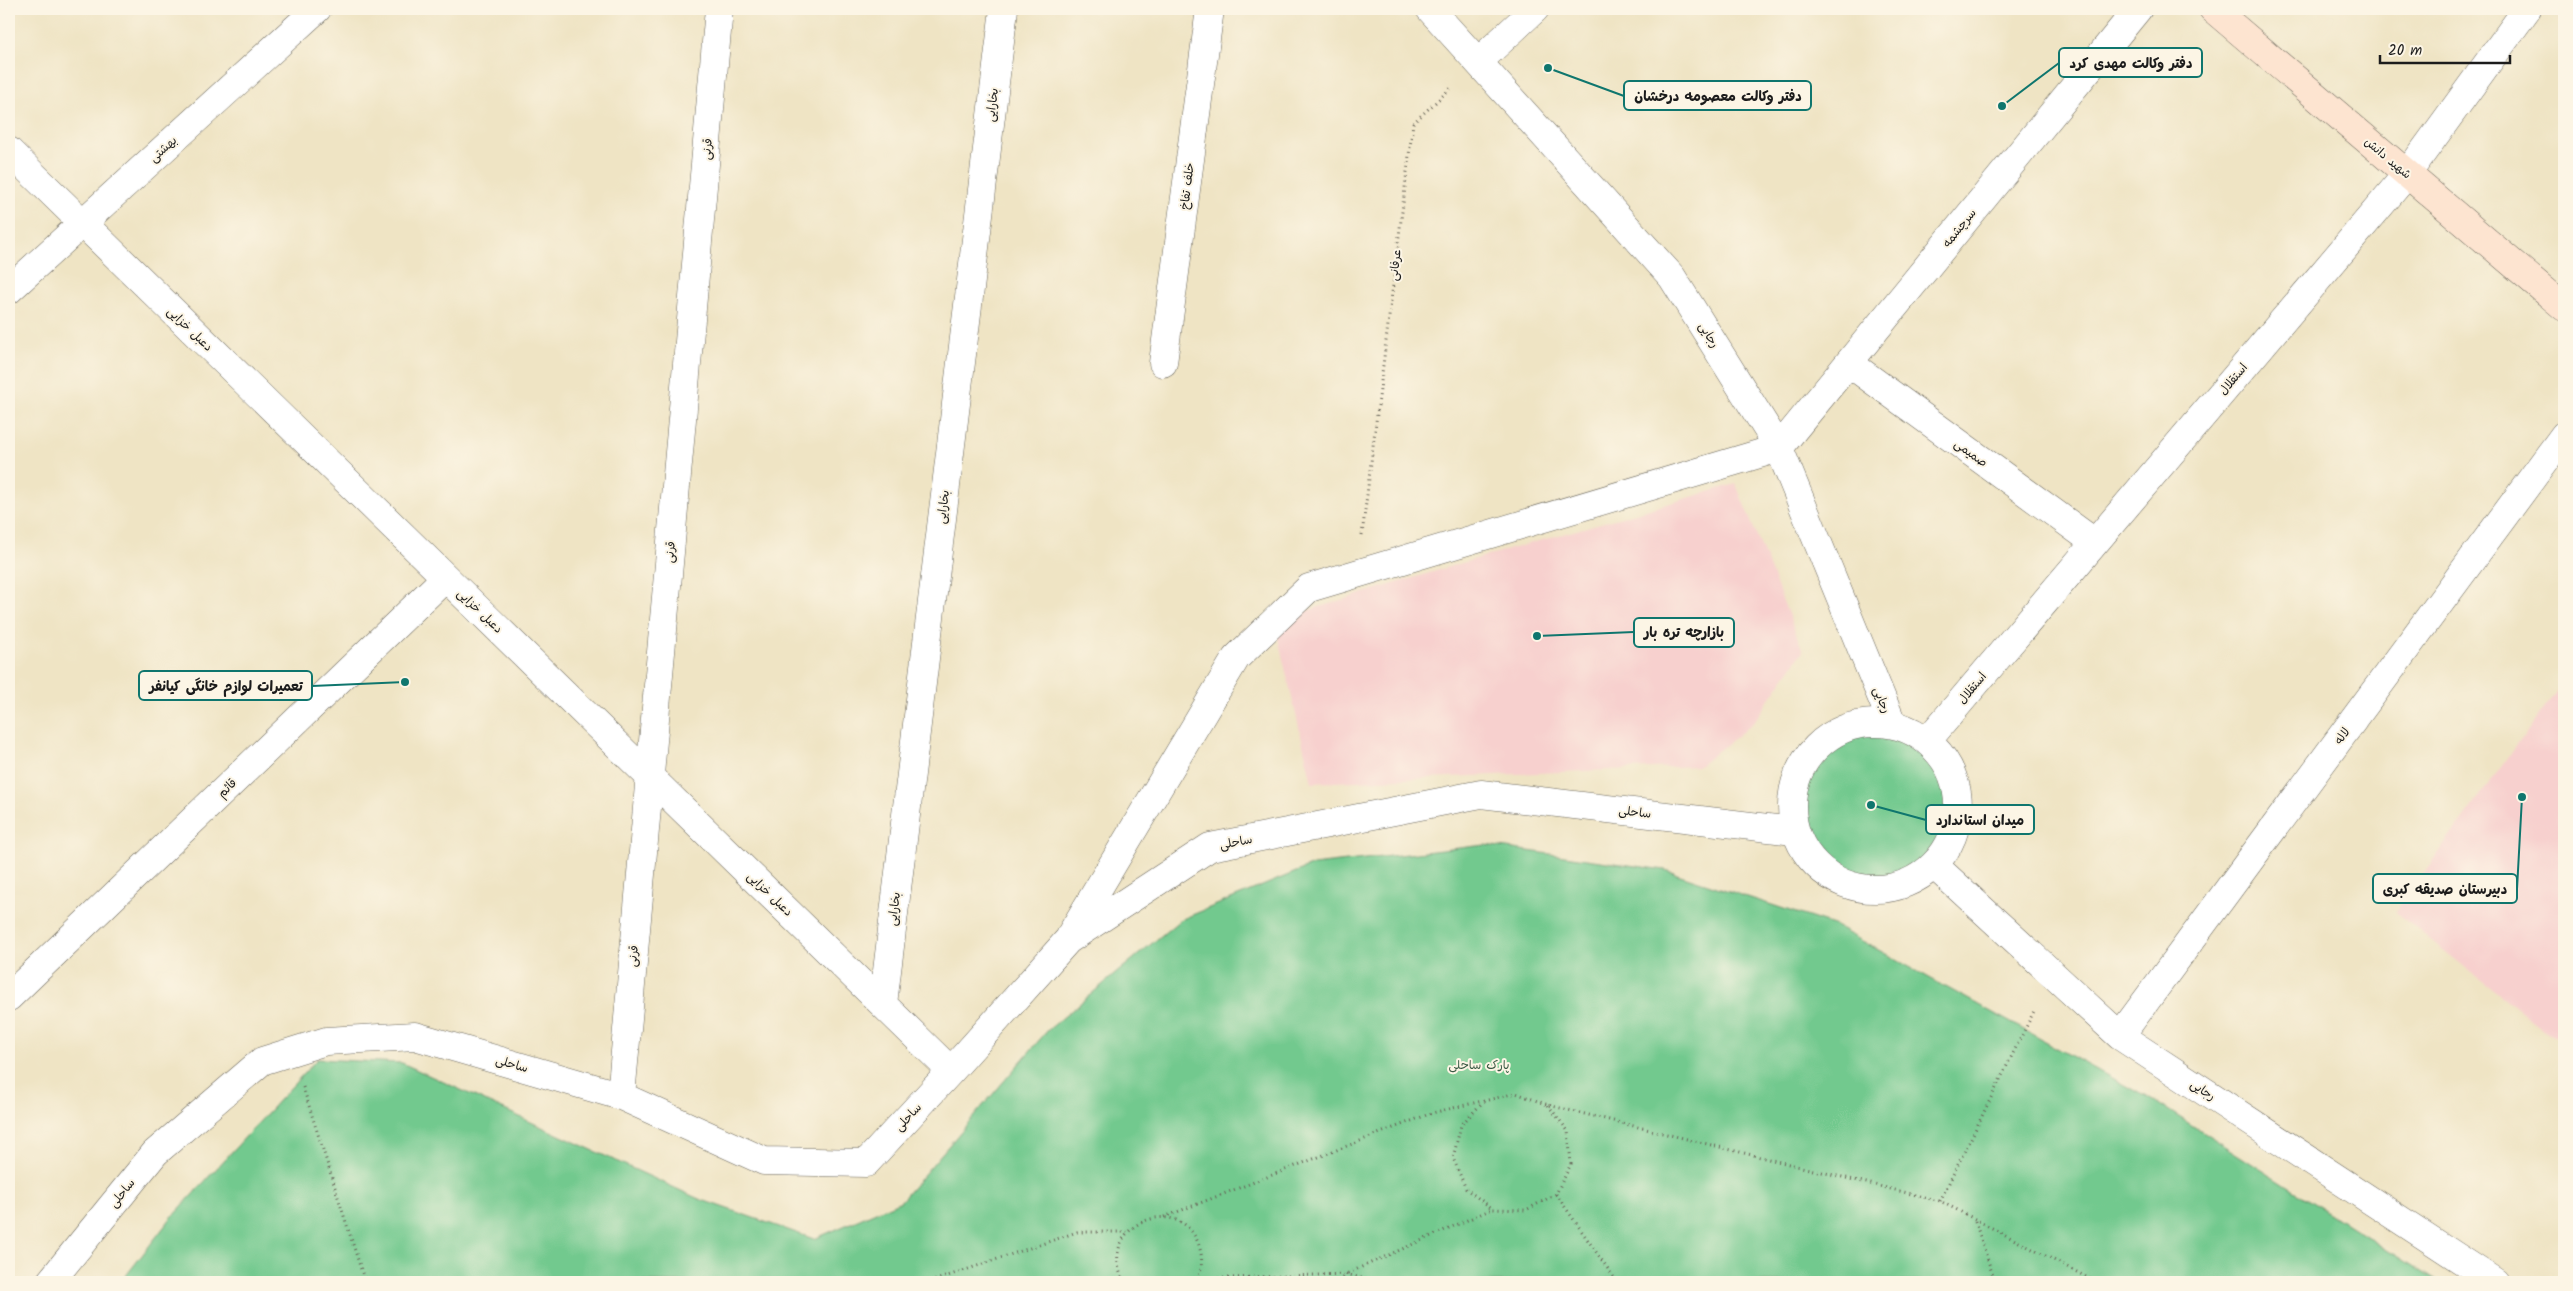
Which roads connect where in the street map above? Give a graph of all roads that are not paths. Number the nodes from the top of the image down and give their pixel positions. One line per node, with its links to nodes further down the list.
1 (317, 9): 13 (street, بهشتی)
2 (720, 9): 24 (street, قرنی)
3 (1004, 9): 29 (street, بخارایی)
4 (1210, 9): 16 (street, خلف تفاخ)
5 (1430, 9): 10 (street, رجایی)
6 (1535, 9): 10 (street)
7 (2138, 9): 17 (street, سرچشمه)
8 (2213, 9): 12 (main road, شهید دانش)
9 (2527, 9): 12 (street, استقلال)
10 (1478, 62): 19 (street, رجایی)
11 (9, 151): 13 (street, دعبل خزایی)
12 (2407, 174): 15 (main road, شهید دانش); 20 (street, استقلال)
13 (82, 223): 14 (street, بهشتی); 21 (street, دعبل خزایی)
14 (9, 290)
15 (2564, 307)
16 (1163, 363)
17 (1848, 363): 19 (street, سرچشمه); 20 (street, صمیمی)
18 (2564, 435): 30 (street, لاله)
19 (1779, 448): 22 (street, رجایی); 27 (street)
20 (2094, 542): 23 (street, استقلال)
21 (445, 578): 24 (street, دعبل خزایی); 28 (street, قائم)
22 (1892, 723): 23 (street); 25 (street)
23 (1928, 740): 26 (street)
24 (650, 777): 29 (street, دعبل خزایی); 32 (street, قرنی)
25 (1794, 830): 26 (street); 27 (street, ساحلی)
26 (1935, 866): 30 (street, رجایی)
27 (1068, 940): 31 (street, ساحلی)
28 (9, 997)
29 (883, 1004): 31 (street, دعبل خزایی)
30 (2120, 1036): 34 (street, رجایی)
31 (951, 1071): 32 (street, ساحلی)
32 (621, 1096): 33 (street, ساحلی)
33 (50, 1282)
34 (2495, 1282)

